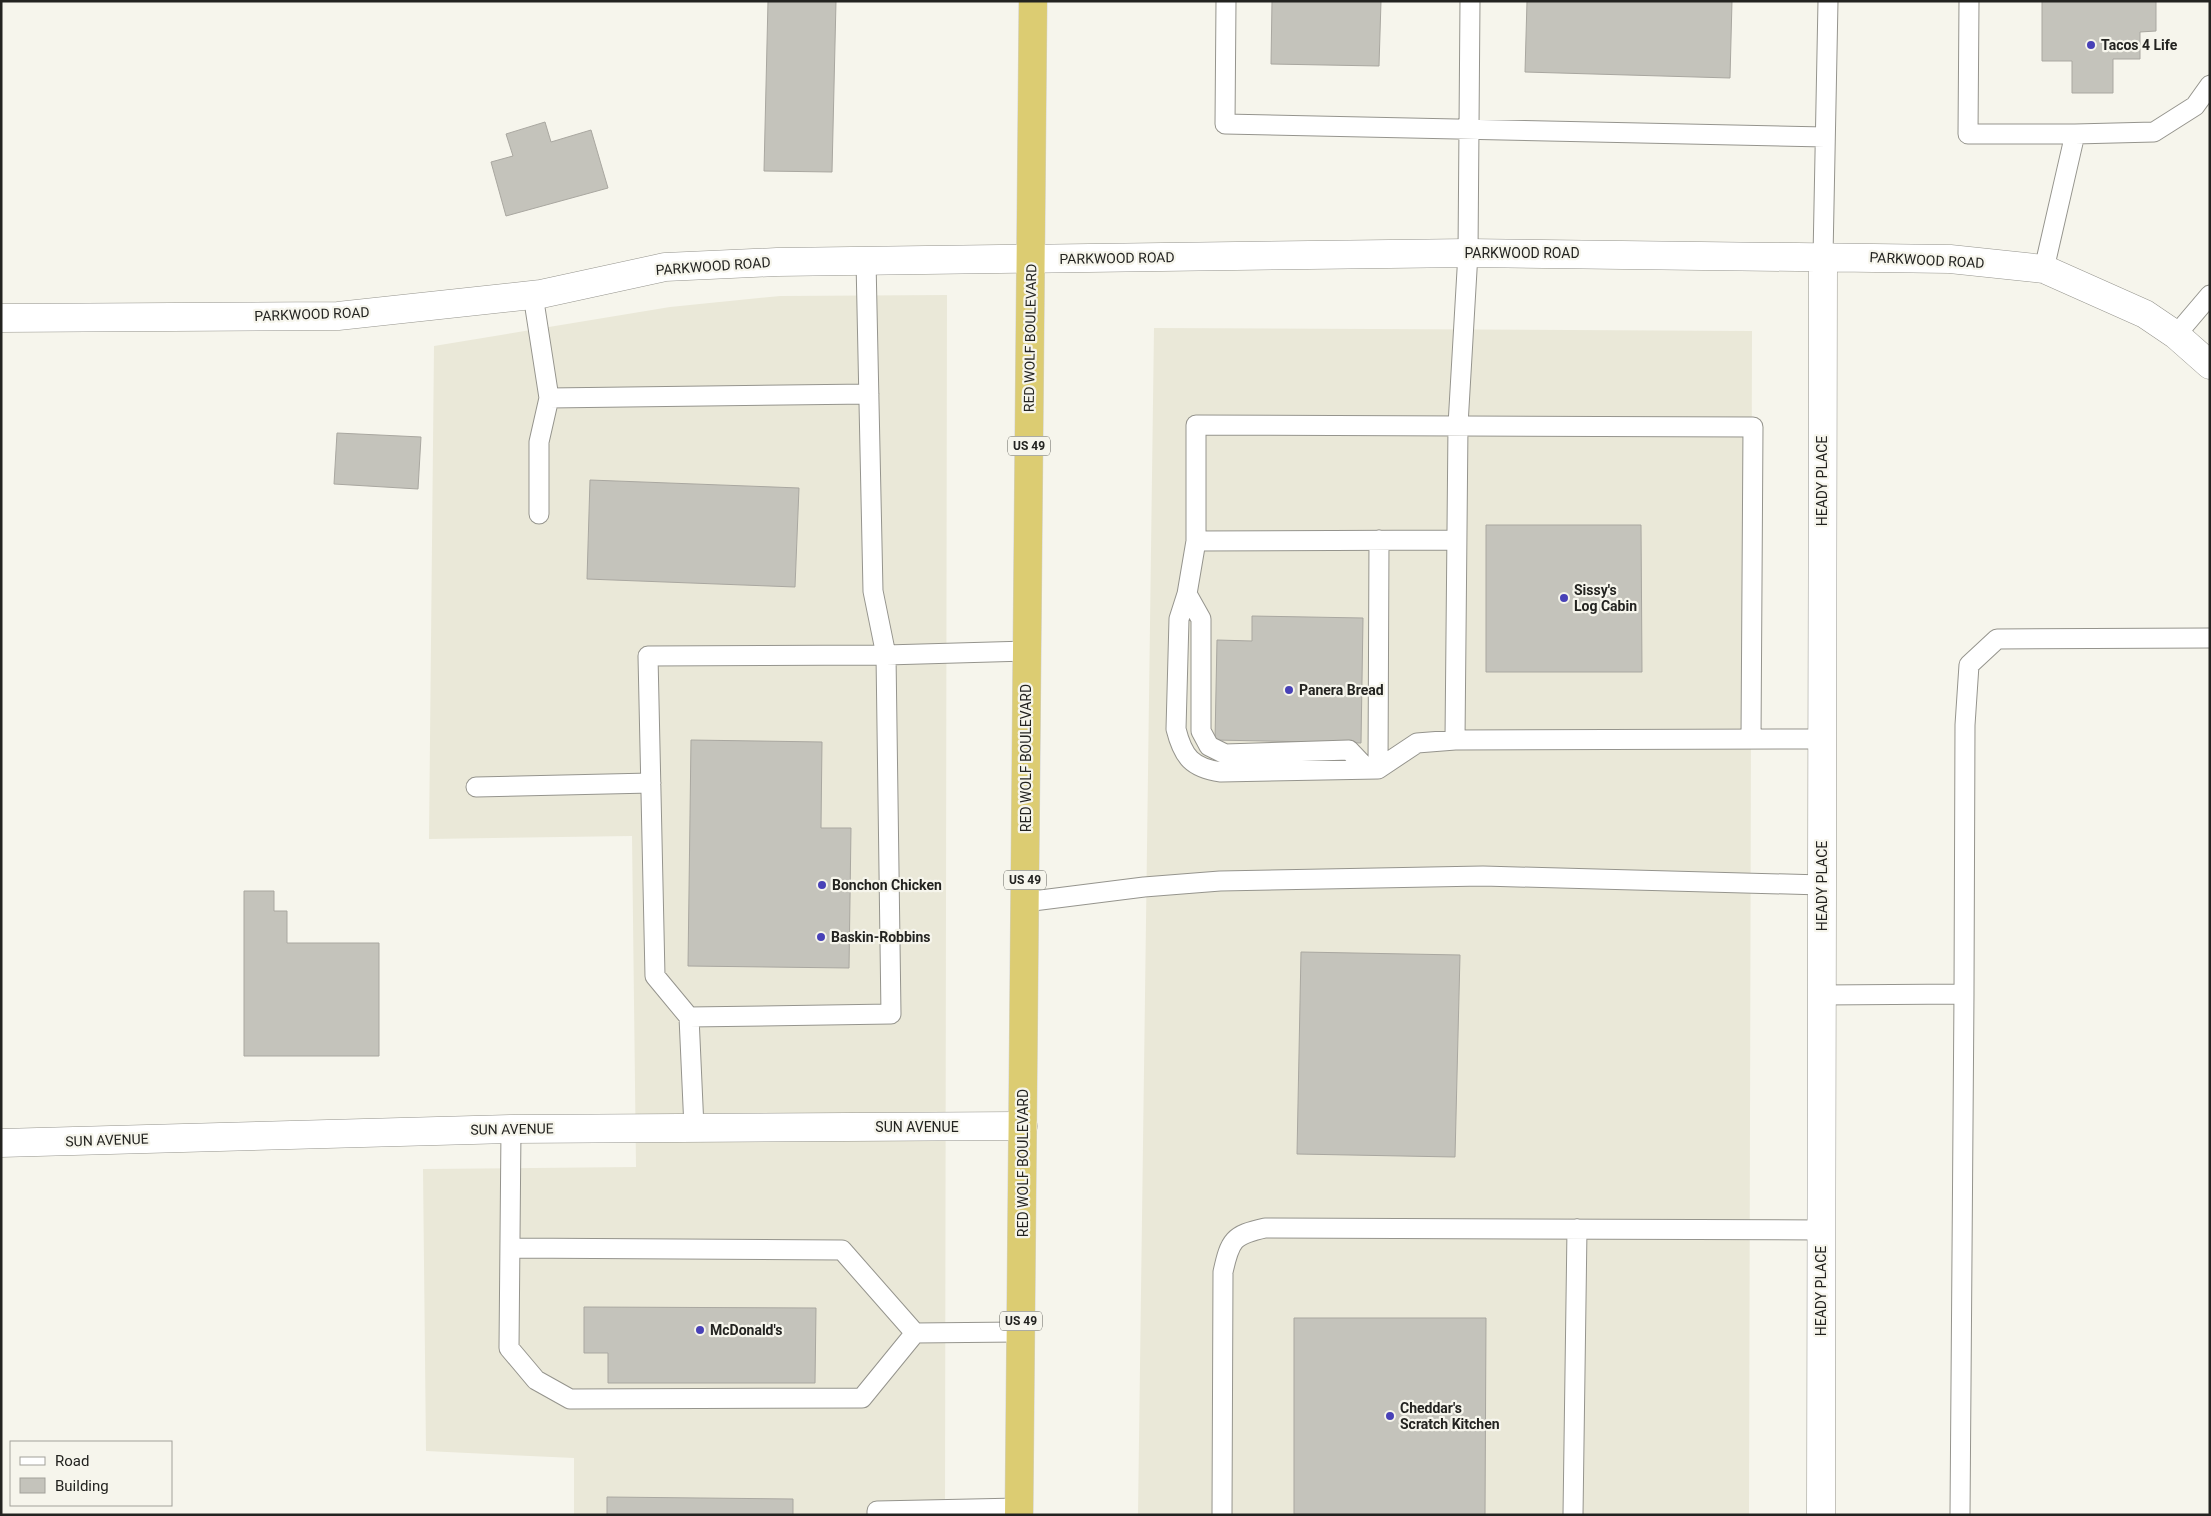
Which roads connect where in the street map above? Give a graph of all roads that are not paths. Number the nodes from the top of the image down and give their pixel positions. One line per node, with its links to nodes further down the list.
1 (1033, 1): 12 (highway, RED WOLF BOULEVARD / US 49)
2 (1226, 1): 7 (lane)
3 (1470, 1): 7 (lane)
4 (1828, 1): 9 (lane)
5 (1969, 1): 8 (lane)
6 (2210, 84): 8 (lane)
7 (1469, 129): 9 (lane); 10 (lane)
8 (2076, 134): 14 (lane)
9 (1825, 138): 11 (lane)
10 (1468, 253): 11 (street, PARKWOOD ROAD); 12 (street, PARKWOOD ROAD); 22 (lane)
11 (1823, 256): 14 (street, PARKWOOD ROAD); 32 (street, HEADY PLACE)
12 (1031, 260): 13 (street, PARKWOOD ROAD); 29 (highway, RED WOLF BOULEVARD / US 49)
13 (866, 261): 15 (street, PARKWOOD ROAD); 20 (lane)
14 (2044, 269): 18 (street, PARKWOOD ROAD)
15 (533, 295): 17 (street, PARKWOOD ROAD); 21 (lane)
16 (2210, 295): 18 (lane)
17 (1, 318)
18 (2176, 335): 19 (street, PARKWOOD ROAD)
19 (2210, 365)
20 (869, 394): 21 (lane); 30 (lane)
21 (549, 398): 23 (lane)
22 (1458, 425): 25 (lane); 26 (lane); 31 (lane)
23 (539, 514)
24 (1379, 540): 25 (lane); 26 (lane); 34 (lane)
25 (1457, 540): 33 (lane)
26 (1196, 541): 27 (lane)
27 (1186, 594): 34 (lane); 34 (lane)
28 (2210, 638): 39 (lane)
29 (1027, 651): 30 (lane); 38 (highway, RED WOLF BOULEVARD / US 49)
30 (886, 655): 35 (lane); 41 (lane)
31 (1750, 739): 32 (lane); 33 (lane)
32 (1822, 739): 37 (street, HEADY PLACE)
33 (1455, 740): 34 (lane)
34 (1373, 769)
35 (651, 783): 36 (lane); 41 (lane)
36 (476, 787)
37 (1822, 885): 38 (lane); 40 (street, HEADY PLACE)
38 (1025, 902): 42 (highway, RED WOLF BOULEVARD / US 49)
39 (1964, 994): 40 (lane); 56 (lane)
40 (1822, 995): 47 (street, HEADY PLACE)
41 (689, 1016): 43 (lane)
42 (1023, 1126): 43 (street, SUN AVENUE); 49 (highway, RED WOLF BOULEVARD / US 49)
43 (694, 1128): 44 (street, SUN AVENUE)
44 (511, 1129): 45 (street, SUN AVENUE); 48 (lane)
45 (1, 1143)
46 (1577, 1229): 47 (lane); 53 (lane); 54 (lane)
47 (1821, 1230): 55 (street, HEADY PLACE)
48 (510, 1248): 50 (lane); 50 (lane)
49 (1021, 1332): 50 (lane); 51 (highway, RED WOLF BOULEVARD / US 49)
50 (915, 1333)
51 (1019, 1511): 52 (lane)
52 (878, 1515)
53 (1222, 1515)
54 (1573, 1515)
55 (1821, 1515)
56 (1960, 1515)

